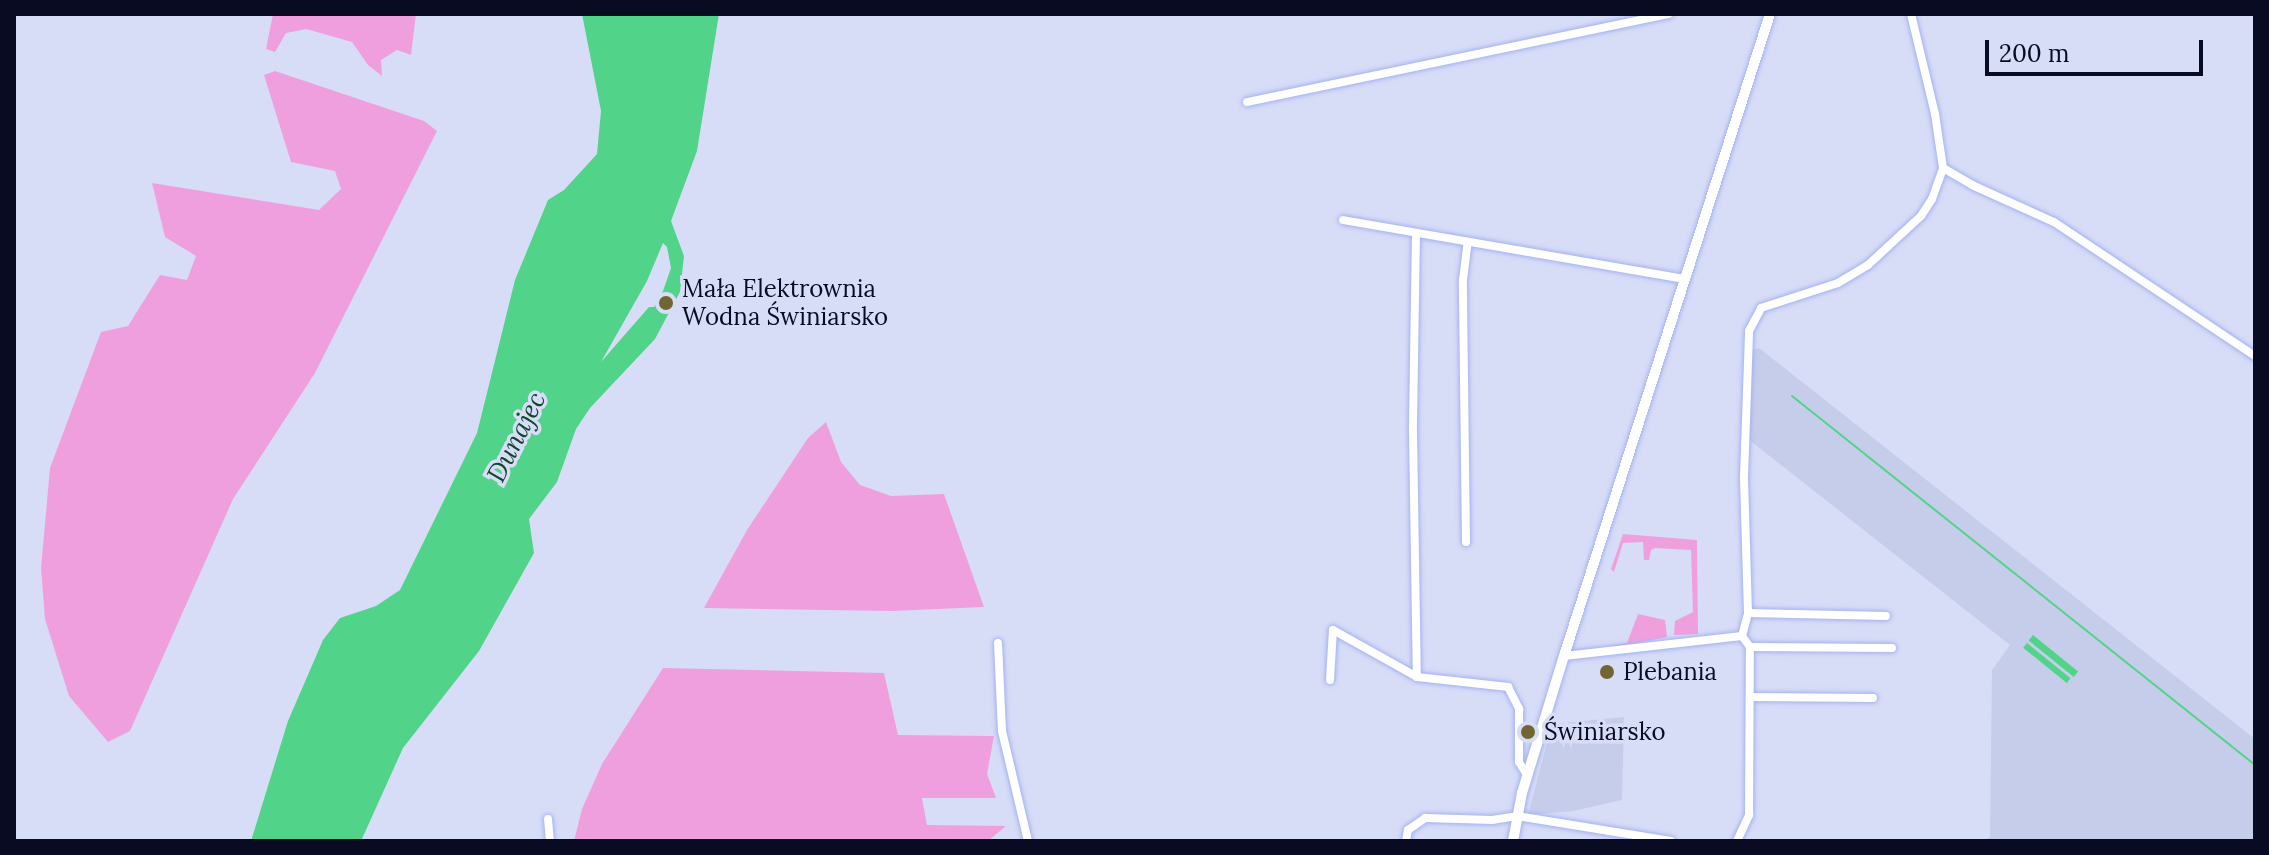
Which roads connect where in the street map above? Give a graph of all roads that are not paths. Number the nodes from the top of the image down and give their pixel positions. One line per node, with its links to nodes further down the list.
1 (1669, 14): 4 (street)
2 (1770, 14): 9 (street)
3 (1911, 14): 5 (street)
4 (1247, 102)
5 (1943, 168): 10 (street); 12 (street)
6 (1343, 220): 7 (street)
7 (1416, 233): 8 (street); 19 (street)
8 (1468, 242): 9 (street); 11 (street)
9 (1685, 279): 18 (street)
10 (2255, 356)
11 (1466, 542)
12 (1748, 613): 13 (street); 14 (street)
13 (1886, 616)
14 (1742, 636): 16 (street); 18 (street)
15 (998, 643): 28 (street)
16 (1750, 647): 17 (street); 21 (street)
17 (1892, 648)
18 (1564, 656): 23 (street)
19 (1417, 677): 20 (street); 23 (street)
20 (1330, 680)
21 (1750, 697): 22 (street); 32 (street)
22 (1873, 698)
23 (1527, 775): 24 (street)
24 (1517, 816): 26 (street); 29 (street); 30 (street)
25 (548, 819): 27 (street)
26 (1642, 839): 31 (street)
27 (550, 841)
28 (1028, 841)
29 (1406, 841)
30 (1513, 841)
31 (1671, 841)
32 (1737, 841)

